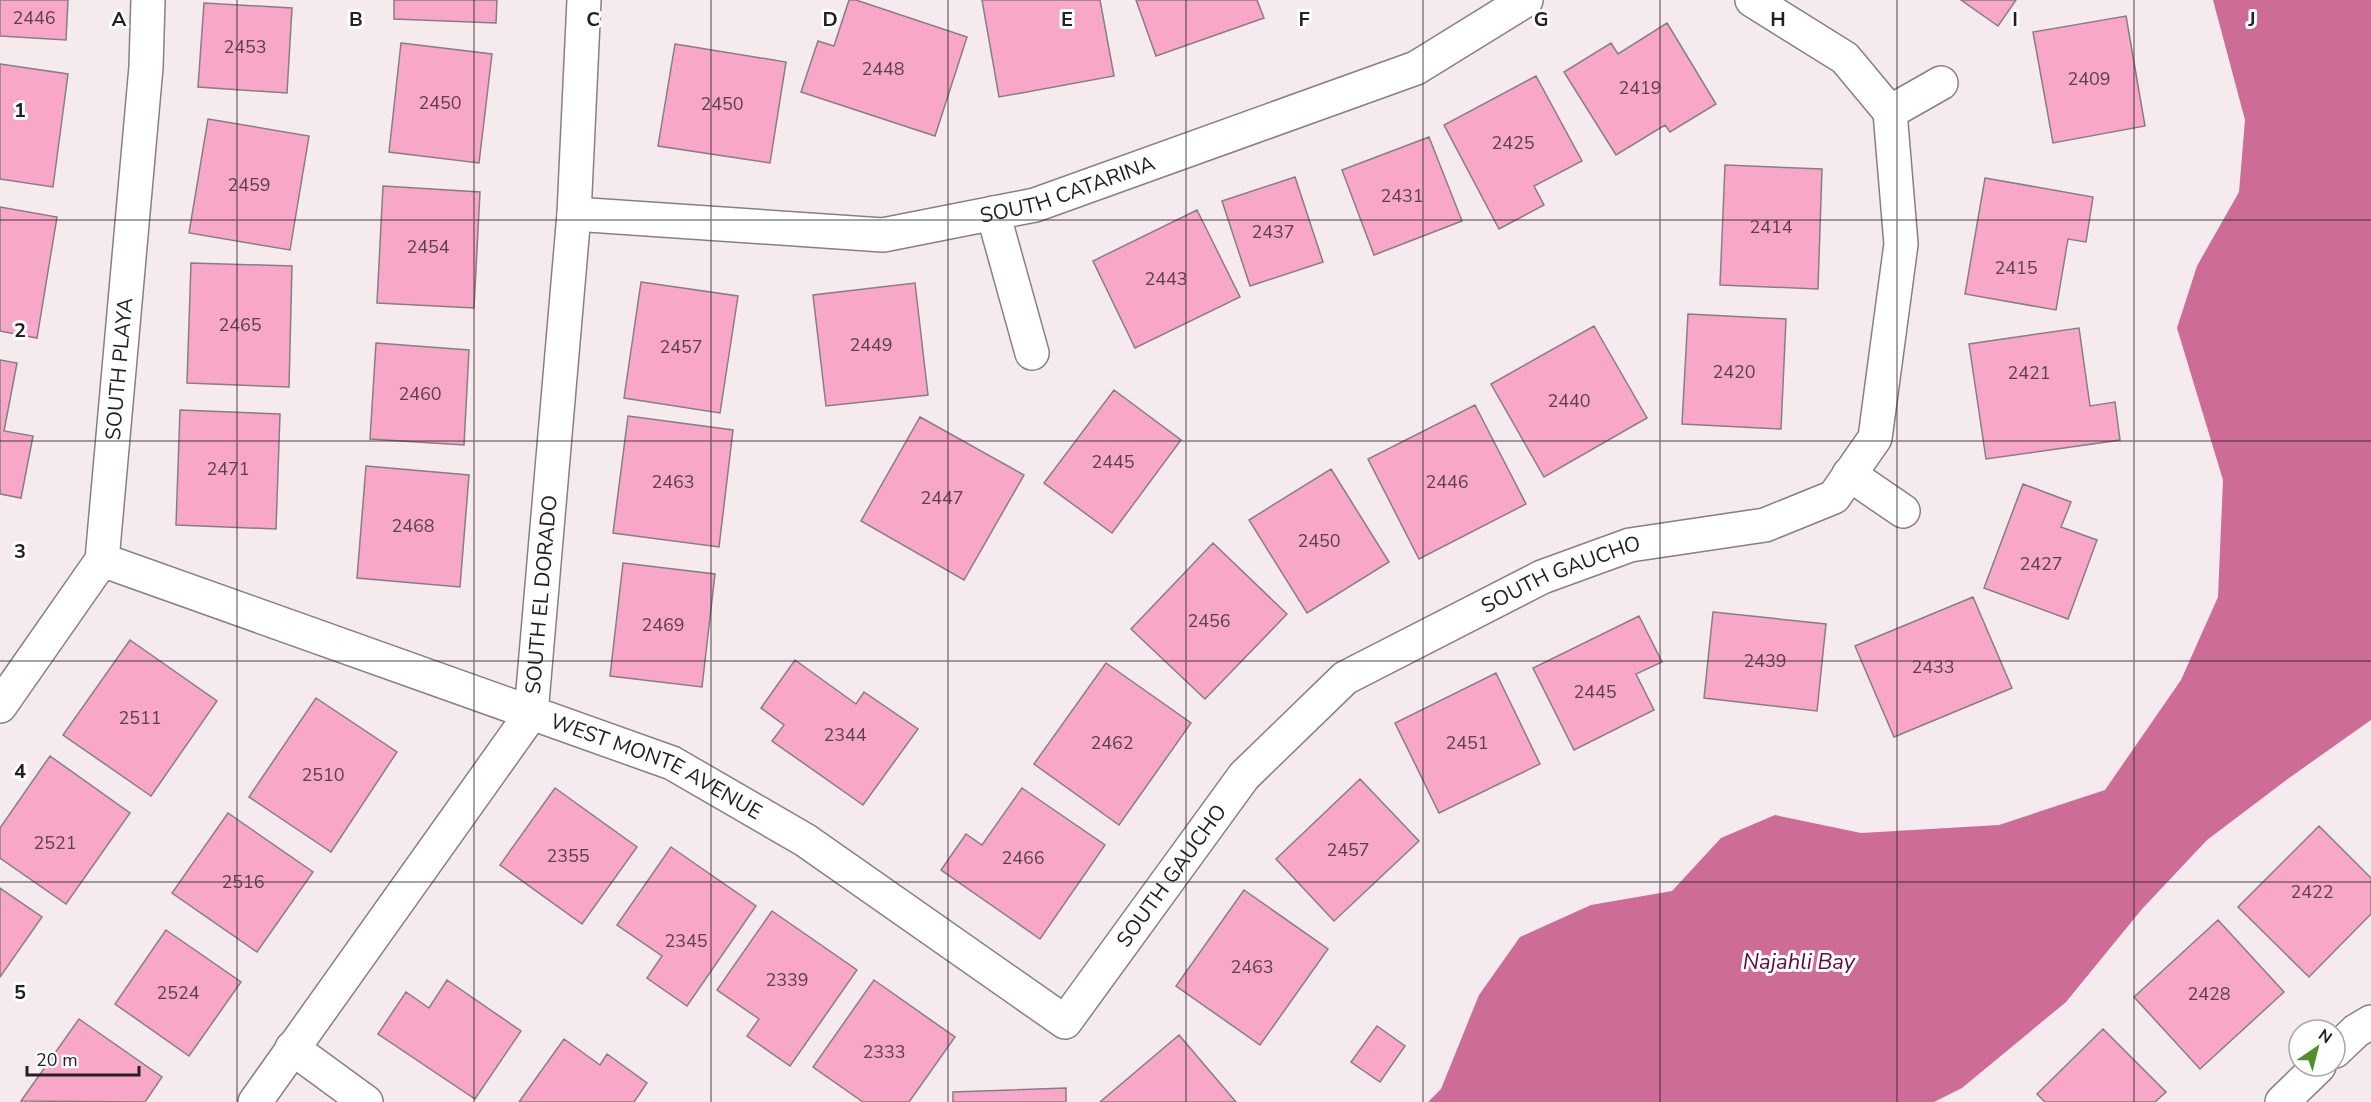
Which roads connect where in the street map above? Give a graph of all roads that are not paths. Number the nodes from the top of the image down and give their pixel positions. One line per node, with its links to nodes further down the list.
1 (148, 0): 12 (street, SOUTH PLAYA)
2 (584, 0): 8 (street, SOUTH EL DORADO)
3 (1526, 0): 7 (street, SOUTH CATARINA)
4 (1752, 0): 6 (street)
5 (1941, 83): 6 (street)
6 (1890, 112): 10 (street, SOUTH GAUCHO)
7 (993, 213): 8 (street, SOUTH CATARINA); 9 (street)
8 (574, 214): 14 (street, SOUTH EL DORADO)
9 (1032, 353)
10 (1849, 474): 11 (street); 15 (street, SOUTH GAUCHO)
11 (1903, 511)
12 (102, 560): 13 (street, SOUTH PLAYA); 14 (street, WEST MONTE AVENUE)
13 (0, 706)
14 (531, 714): 15 (street, WEST MONTE AVENUE); 18 (street, SOUTH EL DORADO)
15 (1065, 1022)
16 (2371, 1022): 17 (street)
17 (2347, 1040)
18 (292, 1048): 20 (street, SOUTH EL DORADO); 21 (street)
19 (2307, 1078): 22 (street)
20 (255, 1102)
21 (366, 1102)
22 (2282, 1102)

